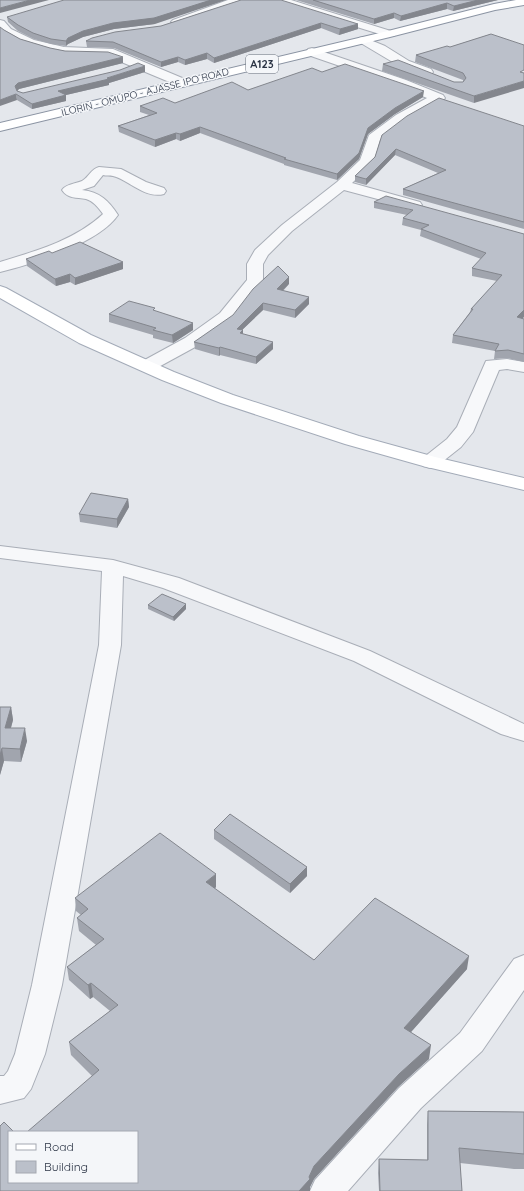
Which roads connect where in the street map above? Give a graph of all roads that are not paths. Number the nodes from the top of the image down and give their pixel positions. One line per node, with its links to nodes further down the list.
1 (242, 0): 7 (street)
2 (280, 0): 8 (street)
3 (524, 1): 8 (main road, ILORIN - OMUPO - AJASSE IPO ROAD / A123)
4 (12, 16): 5 (street)
5 (0, 19)
6 (0, 23): 11 (street)
7 (165, 26)
8 (390, 34): 10 (main road, ILORIN - OMUPO - AJASSE IPO ROAD / A123)
9 (88, 40): 11 (street)
10 (363, 40): 12 (main road, ILORIN - OMUPO - AJASSE IPO ROAD / A123); 15 (street)
11 (64, 51): 13 (street)
12 (312, 52): 16 (main road, ILORIN - OMUPO - AJASSE IPO ROAD / A123); 17 (street)
13 (138, 63): 14 (street); 16 (street)
14 (121, 69)
15 (438, 76)
16 (182, 83): 19 (main road, ILORIN - OMUPO - AJASSE IPO ROAD / A123)
17 (437, 97): 18 (street); 20 (street)
18 (451, 102)
19 (0, 127)
20 (342, 185): 22 (street); 25 (street)
21 (159, 191): 23 (street)
22 (426, 208)
23 (0, 267)
24 (0, 290): 25 (main road)
25 (147, 366): 27 (main road)
26 (524, 367): 27 (street)
27 (430, 462): 28 (main road)
28 (524, 484)
29 (0, 552): 30 (street)
30 (113, 566): 31 (street); 33 (street)
31 (524, 733)
32 (524, 967): 34 (street)
33 (0, 1090)
34 (327, 1191)

